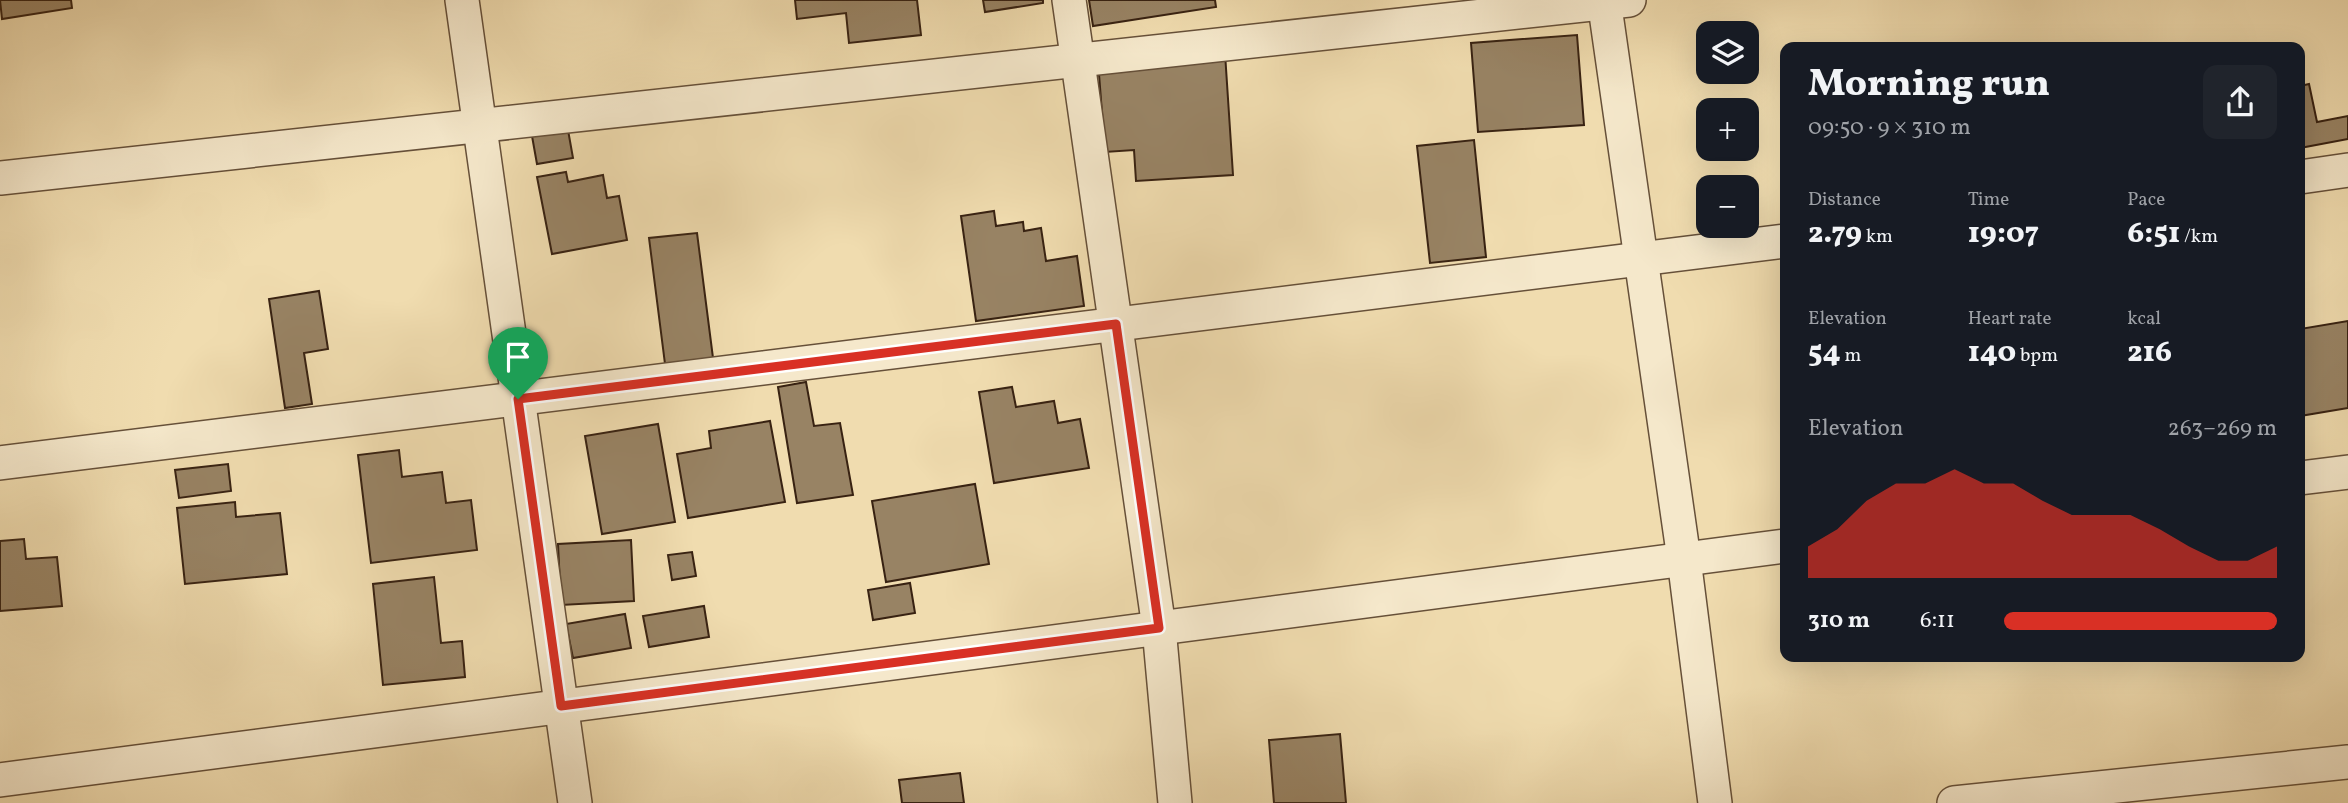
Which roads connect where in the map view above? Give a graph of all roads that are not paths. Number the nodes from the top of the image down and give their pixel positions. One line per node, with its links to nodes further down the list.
1 (462, 0): 5 (street)
2 (1069, 0): 4 (street)
3 (1613, 1): 4 (street); 10 (street)
4 (1077, 61): 5 (street); 11 (street)
5 (480, 126): 8 (street); 12 (street)
6 (2348, 170): 7 (street)
7 (2305, 176)
8 (0, 178)
9 (1780, 242): 10 (street)
10 (1641, 259): 11 (street); 17 (street)
11 (1116, 324): 12 (street); 18 (street)
12 (518, 399): 13 (street); 19 (street)
13 (0, 463)
14 (2348, 472): 15 (street)
15 (2305, 477)
16 (1780, 547): 17 (street)
17 (1684, 559): 18 (street); 24 (street)
18 (1159, 628): 19 (street); 23 (street)
19 (561, 706): 21 (street); 22 (street)
20 (2348, 762): 25 (street)
21 (0, 780)
22 (575, 803)
23 (1175, 803)
24 (1715, 803)
25 (1954, 803)

